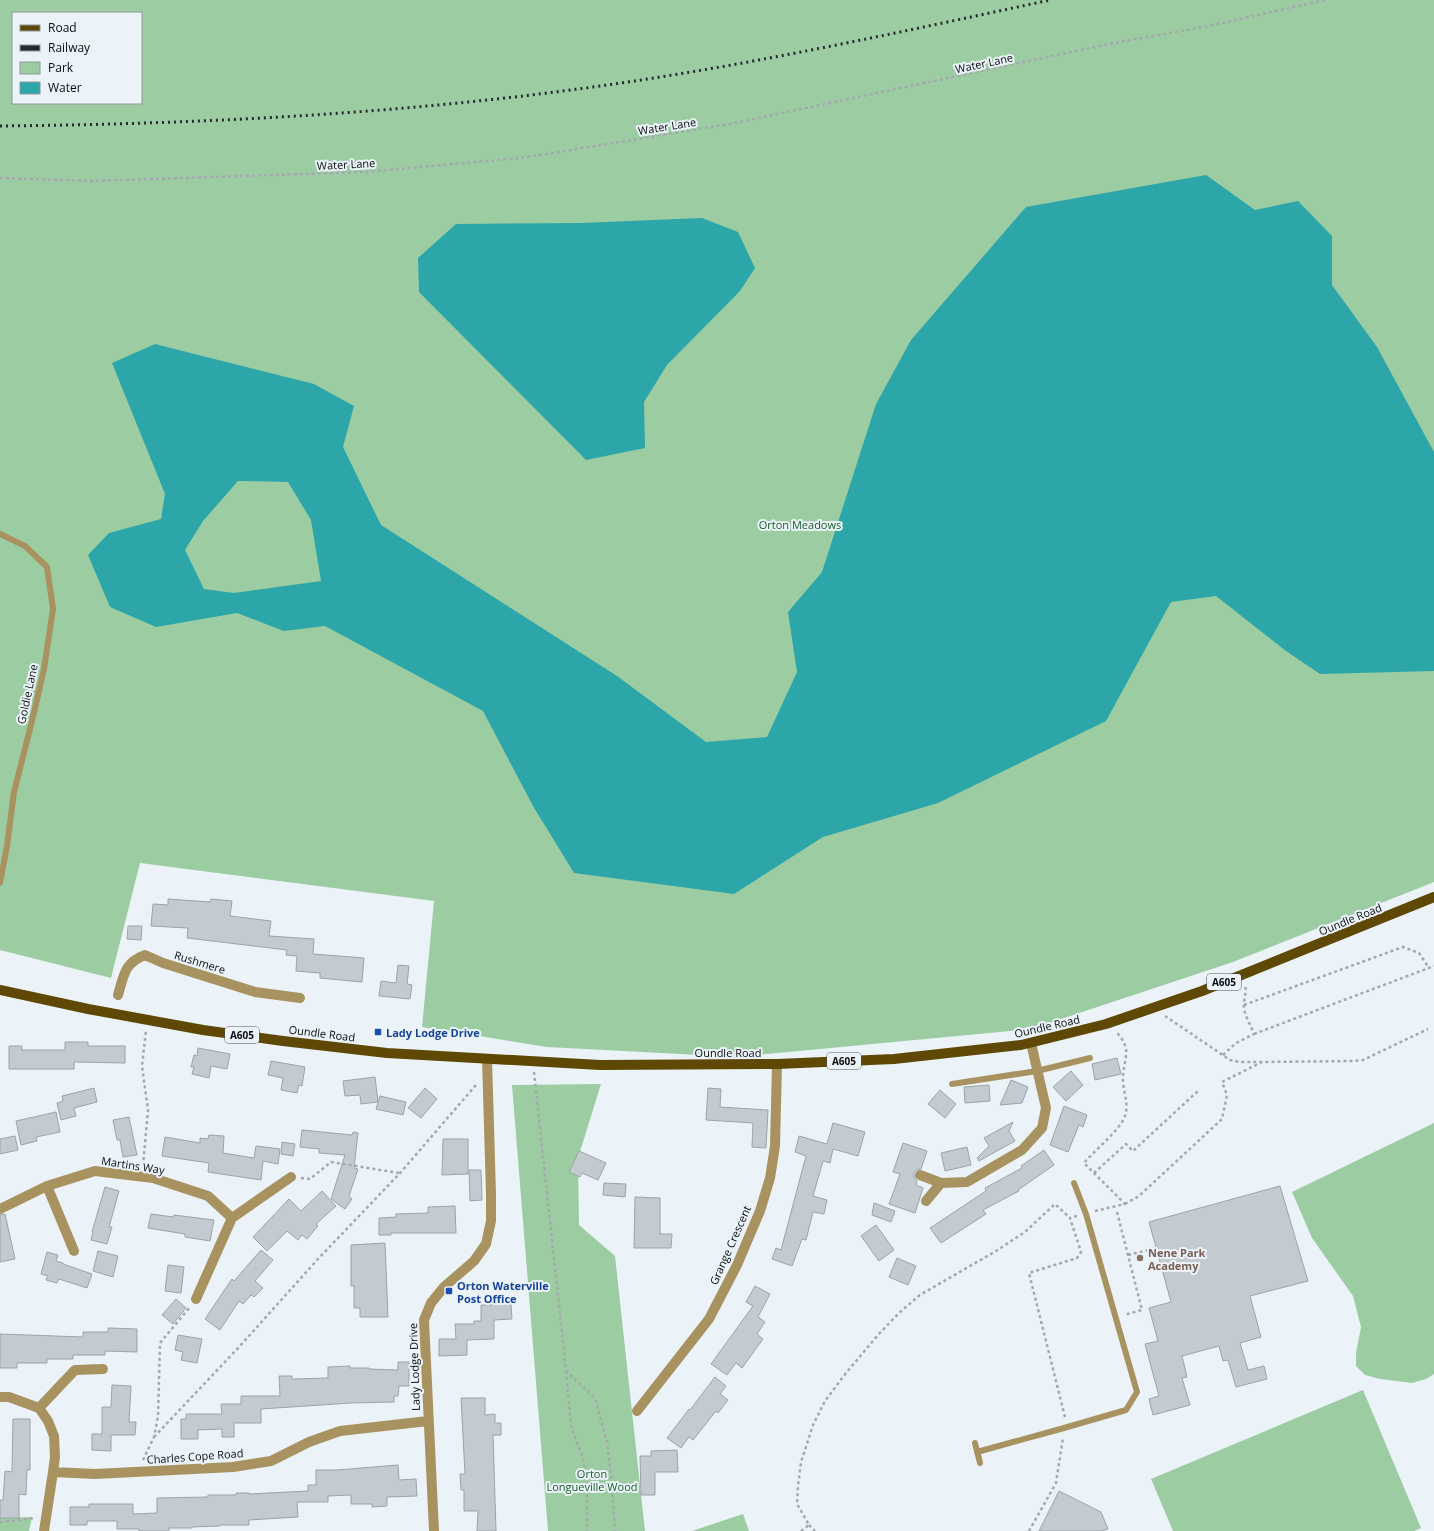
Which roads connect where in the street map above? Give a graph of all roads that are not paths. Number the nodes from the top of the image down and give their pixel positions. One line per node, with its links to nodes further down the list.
1 (0, 534): 2 (lane, Goldie Lane)
2 (0, 883)
3 (1434, 897): 7 (main road, Oundle Road / A605)
4 (0, 990): 9 (main road, Oundle Road / A605)
5 (118, 995): 6 (street, Rushmere)
6 (300, 998)
7 (1030, 1043): 10 (main road, Oundle Road / A605); 11 (street)
8 (1090, 1058): 11 (lane)
9 (487, 1059): 10 (main road, Oundle Road / A605); 27 (street, Lady Lodge Drive)
10 (777, 1064): 26 (street, Grange Crescent)
11 (1037, 1071): 12 (lane); 15 (street)
12 (952, 1084)
13 (920, 1175): 15 (street)
14 (291, 1177): 20 (street)
15 (941, 1183): 18 (street)
16 (1074, 1183): 29 (lane)
17 (47, 1186): 19 (street, Martins Way); 20 (street, Martins Way); 21 (street)
18 (926, 1201)
19 (0, 1208)
20 (232, 1218): 22 (street)
21 (74, 1250)
22 (196, 1299)
23 (103, 1369): 25 (street)
24 (0, 1397): 25 (street)
25 (39, 1408): 31 (street)
26 (637, 1411)
27 (428, 1421): 31 (street, Charles Cope Road); 33 (street, Lady Lodge Drive)
28 (975, 1443): 29 (lane)
29 (977, 1452): 30 (lane)
30 (980, 1463)
31 (53, 1472): 32 (street)
32 (44, 1531)
33 (434, 1531)

